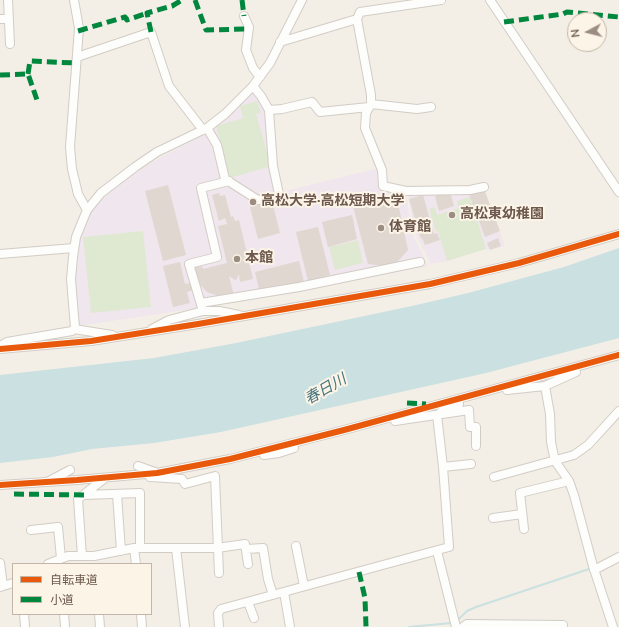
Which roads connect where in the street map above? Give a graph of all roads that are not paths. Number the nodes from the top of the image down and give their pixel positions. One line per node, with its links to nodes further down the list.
1 (8, 0): 8 (street)
2 (74, 0): 12 (street)
3 (302, 0): 10 (street)
4 (441, 0): 9 (street)
5 (490, 0): 21 (street)
6 (244, 16): 13 (street)
7 (0, 19): 8 (street)
8 (9, 19): 11 (street)
9 (357, 19): 10 (street); 15 (street)
10 (280, 42): 13 (street)
11 (10, 44)
12 (77, 57): 18 (street); 22 (street)
13 (260, 77): 14 (street)
14 (253, 86): 17 (street); 18 (street)
15 (370, 106): 16 (street); 17 (street); 20 (street)
16 (431, 107)
17 (269, 110): 19 (street)
18 (205, 129): 19 (street); 22 (street)
19 (229, 181): 27 (street)
20 (484, 187)
21 (619, 192)
22 (87, 210): 24 (street)
23 (619, 234): 28 (street)
24 (74, 248): 25 (street); 29 (street)
25 (0, 254)
26 (420, 262): 27 (street)
27 (202, 307): 28 (street); 30 (street)
28 (246, 316): 30 (street)
29 (74, 329): 31 (street); 32 (street)
30 (146, 332): 31 (street)
31 (120, 336): 32 (street)
32 (0, 347)
33 (619, 355): 34 (street)
34 (587, 364): 35 (street); 36 (street)
35 (546, 386): 36 (street); 43 (street)
36 (484, 392): 38 (street); 39 (street)
37 (619, 411): 43 (street)
38 (437, 415): 40 (street); 42 (street); 46 (street)
39 (372, 422): 40 (street); 41 (street)
40 (381, 424): 41 (street)
41 (357, 428): 48 (street)
42 (476, 446)
43 (554, 461): 50 (street); 52 (street)
44 (471, 464): 46 (street)
45 (138, 466): 48 (street)
46 (443, 467): 66 (street)
47 (70, 470): 53 (street)
48 (157, 473): 49 (street)
49 (143, 474): 51 (street); 64 (street)
50 (494, 477)
51 (106, 478): 53 (street); 56 (street)
52 (569, 480): 57 (street); 75 (street)
53 (47, 482): 54 (street)
54 (3, 485)
55 (117, 494): 56 (street); 62 (street); 67 (street)
56 (84, 495): 68 (street)
57 (522, 514): 58 (street); 59 (street)
58 (493, 518)
59 (524, 529)
60 (30, 530): 70 (street)
61 (296, 546): 79 (street)
62 (137, 548): 63 (street); 67 (street); 73 (street)
63 (176, 548): 64 (street); 93 (street)
64 (217, 548): 65 (street); 76 (street)
65 (246, 549): 74 (street); 81 (street)
66 (437, 550): 79 (street); 96 (street)
67 (121, 551): 71 (street)
68 (82, 556): 70 (street); 71 (street)
69 (619, 557): 75 (street)
70 (60, 560)
71 (94, 560)
72 (0, 563): 78 (street)
73 (136, 563)
74 (248, 564)
75 (594, 570): 98 (street)
76 (219, 573)
77 (12, 583): 78 (street)
78 (1, 586)
79 (304, 586): 80 (street)
80 (284, 592): 81 (street); 95 (street)
81 (273, 595): 82 (street)
82 (248, 602): 87 (street); 94 (street)
83 (24, 615): 89 (street)
84 (64, 615): 90 (street)
85 (99, 615): 91 (street)
86 (141, 615): 92 (street)
87 (254, 618)
88 (562, 625): 97 (street)
89 (25, 627)
90 (65, 627)
91 (100, 627)
92 (142, 627)
93 (185, 627)
94 (219, 627)
95 (290, 627)
96 (456, 627)
97 (463, 627)
98 (613, 627)

